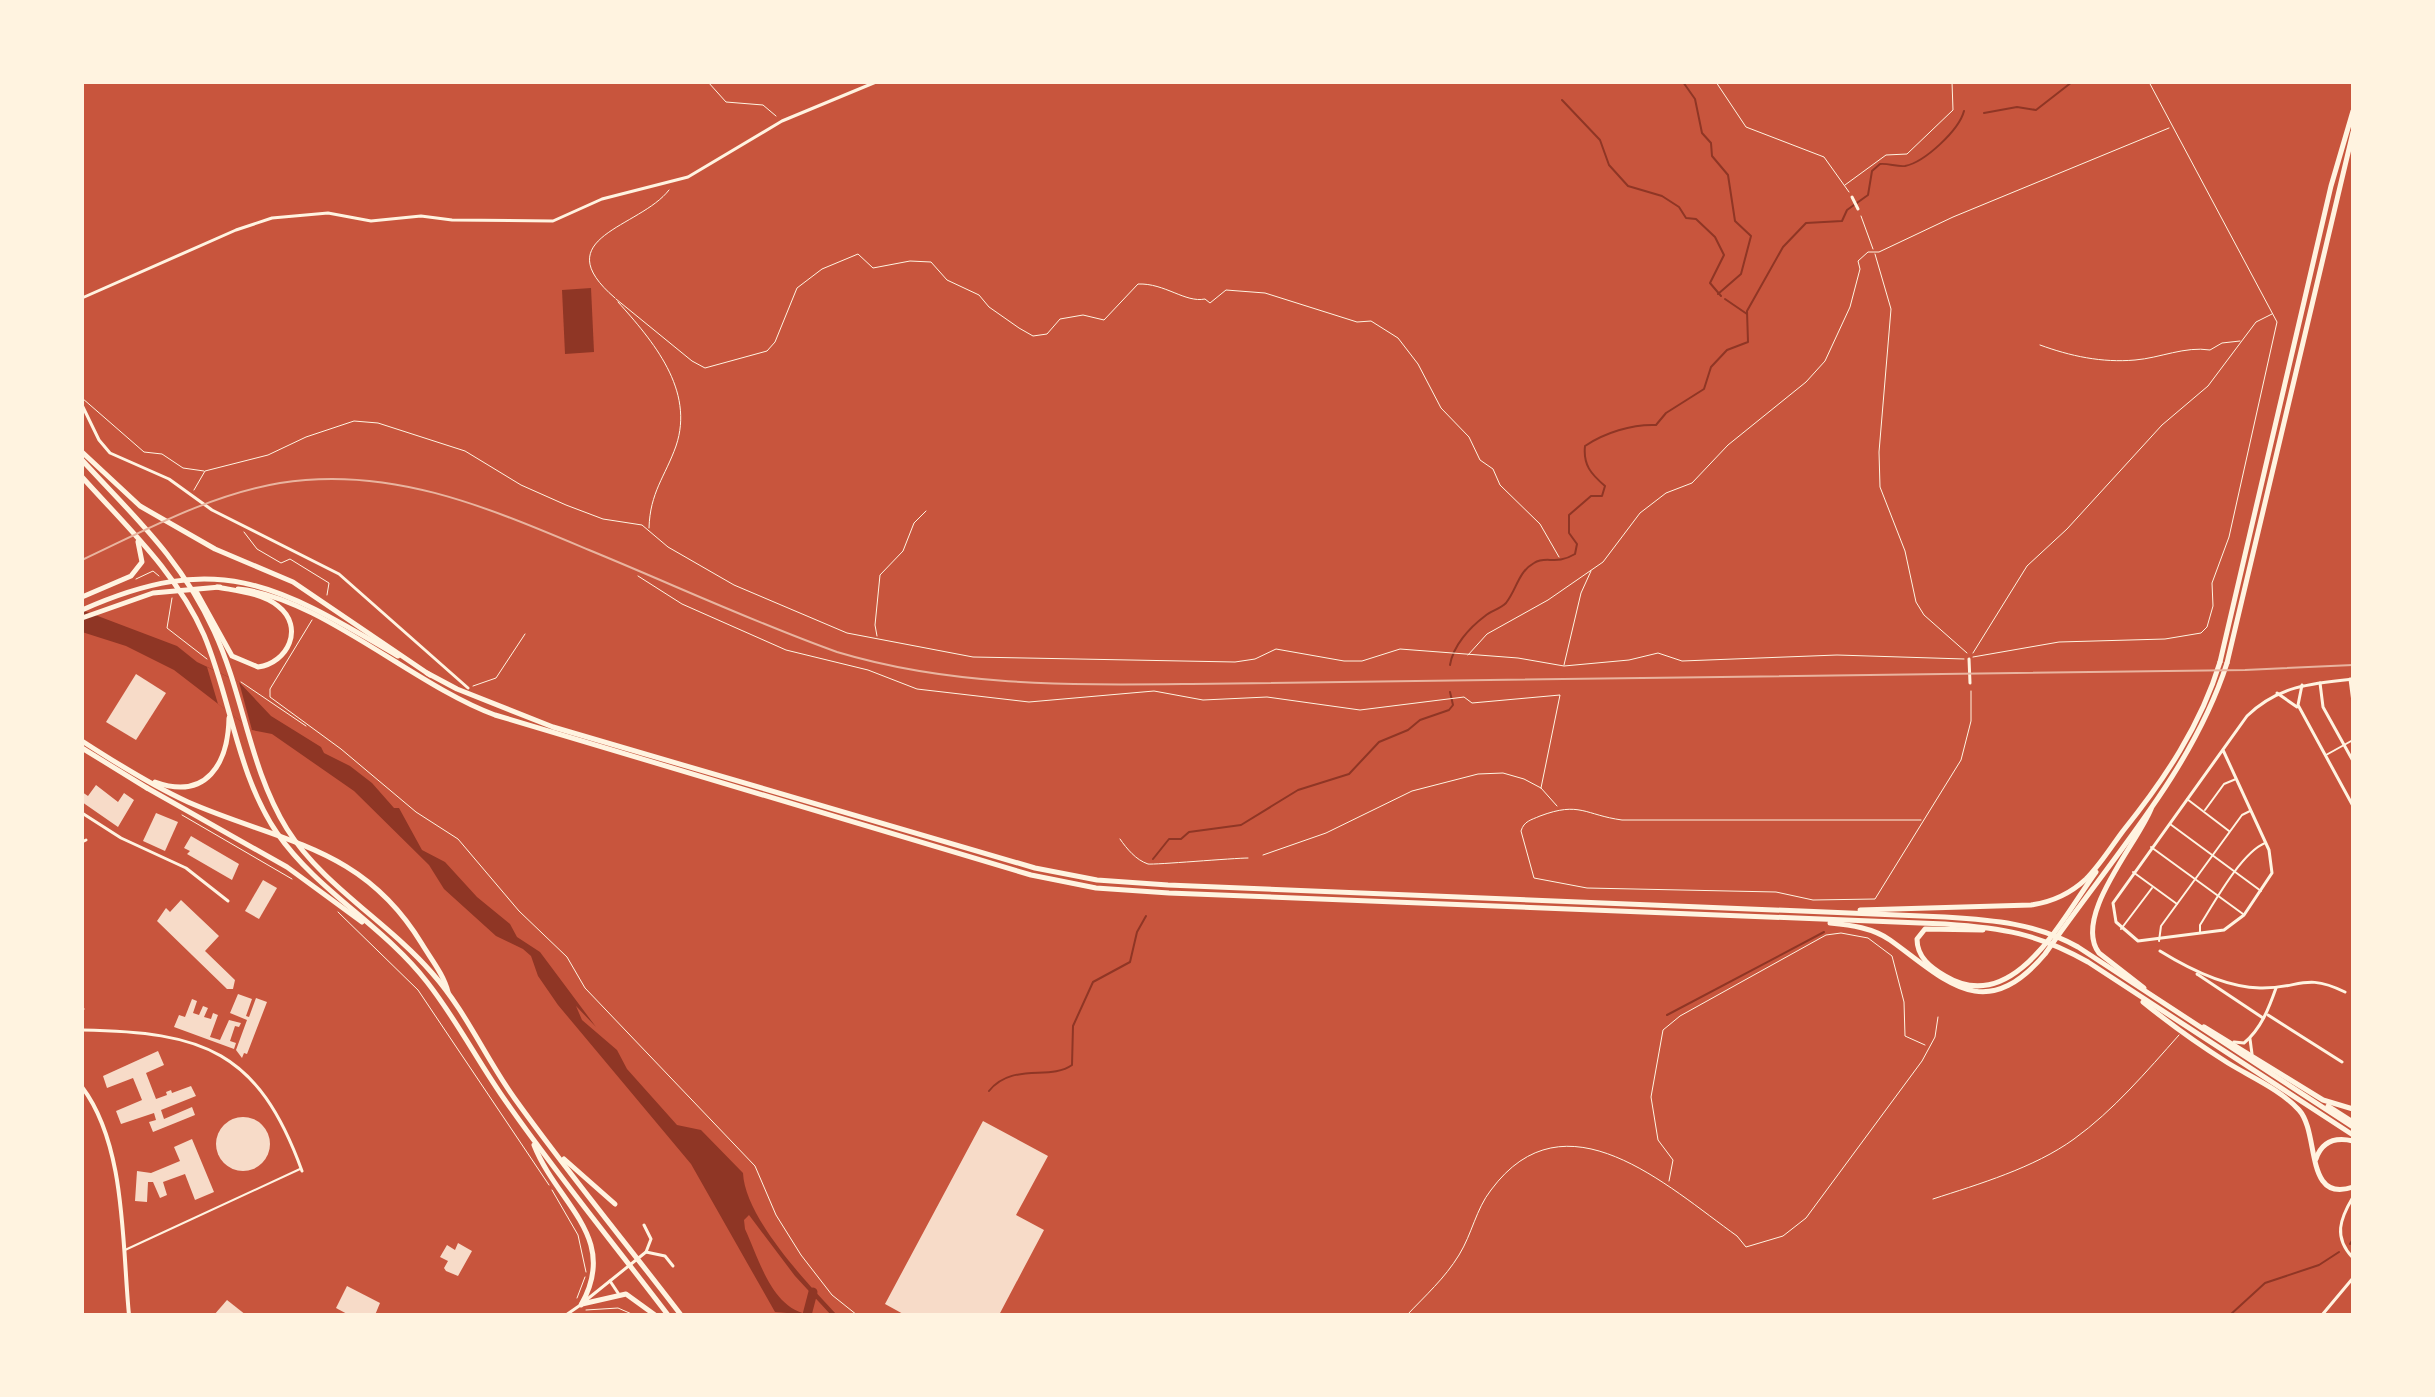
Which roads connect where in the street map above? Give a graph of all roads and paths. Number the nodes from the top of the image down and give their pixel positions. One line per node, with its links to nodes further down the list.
1 (708, 82): 7 (path)
2 (876, 82): 7 (street)
3 (1716, 82): 11 (path)
4 (1952, 82): 11 (path)
5 (2149, 82): 8 (path)
6 (2353, 111): 49 (main road)
7 (782, 121): 10 (street)
8 (2171, 127): 14 (path); 17 (path)
9 (2353, 132): 49 (main road)
10 (671, 183): 15 (street); 16 (path)
11 (1845, 185): 12 (path)
12 (1852, 197): 13 (street)
13 (1858, 209): 14 (path)
14 (1874, 251): 32 (path); 48 (path)
15 (82, 298)
16 (616, 299): 29 (path); 31 (path)
17 (2272, 314): 18 (path); 48 (path)
18 (2242, 342): 19 (path); 48 (path)
19 (2040, 345)
20 (82, 398): 24 (path)
21 (82, 405): 26 (street)
22 (82, 452): 51 (main road)
23 (82, 460): 33 (main road)
24 (205, 471): 26 (path); 29 (path)
25 (82, 477): 30 (main road)
26 (192, 494): 58 (street)
27 (926, 511): 45 (path)
28 (241, 530): 40 (path)
29 (648, 530): 46 (path)
30 (136, 538): 38 (main road); 47 (main road)
31 (1559, 557)
32 (1593, 569): 46 (path); 50 (path)
33 (183, 572): 37 (main road); 118 (main road)
34 (638, 576): 73 (path)
35 (134, 580): 36 (path)
36 (165, 586)
37 (214, 587): 43 (main road); 96 (main road)
38 (82, 597)
39 (172, 598): 47 (path)
40 (322, 603)
41 (82, 610): 51 (main road)
42 (315, 615): 63 (path)
43 (82, 618)
44 (525, 634): 58 (path)
45 (877, 636)
46 (1468, 655): 50 (path)
47 (213, 660): 61 (main road)
48 (1970, 661): 50 (path); 54 (street)
49 (2224, 662): 57 (main road)
50 (1564, 666)
51 (430, 675): 96 (main road)
52 (238, 679): 63 (path)
53 (2352, 679): 55 (street); 60 (street)
54 (1970, 683): 82 (path)
55 (2320, 683): 56 (street); 66 (street)
56 (2302, 685): 59 (street); 62 (street)
57 (2216, 687): 75 (main road); 83 (main road)
58 (468, 688)
59 (2277, 693): 62 (street); 68 (street)
60 (2353, 702)
61 (229, 713): 71 (main road); 107 (main road)
62 (2301, 713): 69 (street)
63 (309, 728): 159 (path)
64 (2353, 740): 66 (street)
65 (82, 741): 71 (main road)
66 (2344, 745): 69 (street); 70 (street)
67 (82, 748): 107 (main road)
68 (2223, 750): 72 (street); 74 (street)
69 (2325, 756): 76 (street)
70 (2353, 761)
71 (129, 770): 118 (main road)
72 (2237, 779): 78 (street); 79 (street)
73 (1541, 788): 77 (path); 89 (path)
74 (2187, 799): 79 (street); 84 (street)
75 (2155, 801): 106 (main road); 119 (main road)
76 (2353, 806)
77 (1558, 808): 82 (path); 82 (path)
78 (2251, 811): 85 (street); 87 (street)
79 (2204, 812): 85 (street)
80 (82, 813): 100 (street)
81 (181, 815): 95 (path)
82 (1921, 820)
83 (2131, 822): 103 (main road); 106 (main road)
84 (2169, 823): 88 (street); 90 (street)
85 (2230, 831): 90 (street)
86 (1120, 839): 91 (path)
87 (2266, 843): 93 (street); 98 (street)
88 (2151, 847): 92 (street); 94 (street)
89 (1263, 855)
90 (2213, 856): 93 (street); 94 (street)
91 (1248, 858)
92 (2133, 872): 97 (street); 109 (street)
93 (2235, 872): 98 (street); 99 (street)
94 (2195, 880): 99 (street); 101 (street)
95 (302, 885)
96 (1122, 886): 103 (main road); 105 (main road)
97 (2153, 887): 101 (street); 109 (street)
98 (2261, 891): 104 (street)
99 (2218, 897): 104 (street); 110 (street)
100 (228, 901)
101 (2177, 904): 111 (street)
102 (329, 905): 152 (path)
103 (1828, 912): 119 (main road)
104 (2244, 915): 110 (street)
105 (1778, 918): 108 (main road); 113 (main road)
106 (2060, 927): 113 (main road)
107 (374, 928): 134 (main road)
108 (1999, 928): 113 (main road); 115 (main road)
109 (2121, 929): 111 (street)
110 (2201, 934): 111 (street)
111 (2159, 941)
112 (2160, 951): 114 (street)
113 (2042, 952)
114 (2194, 972): 116 (street); 120 (street)
115 (2110, 977): 124 (main road); 135 (main road)
116 (2276, 988): 117 (street); 120 (street)
117 (2345, 992)
118 (450, 997): 136 (main road)
119 (2169, 1007): 122 (main road)
120 (2265, 1016): 126 (street); 129 (street)
121 (1938, 1017): 140 (lane)
122 (2194, 1024): 125 (main road); 133 (main road)
123 (82, 1030): 138 (street)
124 (2181, 1032): 137 (main road); 142 (lane)
125 (2219, 1035): 126 (street); 128 (main road)
126 (2250, 1038): 128 (street)
127 (1925, 1045): 140 (path)
128 (2254, 1058): 130 (main road)
129 (2342, 1062)
130 (2284, 1076): 132 (main road); 133 (main road)
131 (82, 1087): 145 (street)
132 (2353, 1109)
133 (2353, 1124)
134 (531, 1137): 152 (main road); 157 (main road)
135 (2353, 1138): 137 (main road)
136 (554, 1151): 143 (main road); 158 (main road)
137 (2315, 1167): 139 (main road)
138 (302, 1169): 145 (street)
139 (2353, 1187)
140 (1668, 1189): 160 (lane)
141 (2353, 1197): 147 (street)
142 (1933, 1199)
143 (615, 1204)
144 (644, 1225): 146 (street)
145 (122, 1252): 153 (street)
146 (646, 1252): 148 (street); 150 (street)
147 (2353, 1258)
148 (673, 1266)
149 (2353, 1278): 161 (street)
150 (610, 1281): 151 (street); 152 (street)
151 (618, 1293): 152 (main road); 156 (main road)
152 (581, 1305): 154 (street); 155 (path)
153 (129, 1315)
154 (566, 1315)
155 (634, 1315)
156 (655, 1315)
157 (668, 1315)
158 (681, 1315)
159 (857, 1315)
160 (1407, 1315)
161 (2322, 1315)

